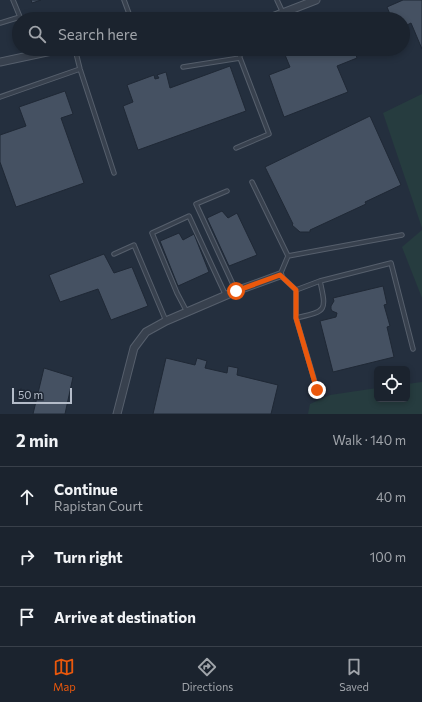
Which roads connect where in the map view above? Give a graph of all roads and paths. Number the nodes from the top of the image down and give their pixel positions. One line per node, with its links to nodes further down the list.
1 (13, 0): 6 (lane)
2 (124, 0): 7 (lane)
3 (277, 0): 8 (lane)
4 (316, 0): 5 (street)
5 (302, 3): 9 (street)
6 (18, 12)
7 (128, 12)
8 (283, 12)
9 (285, 12)
10 (12, 20): 11 (lane)
11 (0, 23)
12 (20, 56): 15 (street)
13 (77, 56): 17 (lane)
14 (240, 58): 16 (lane); 19 (lane)
15 (0, 62)
16 (183, 66)
17 (80, 69): 18 (lane); 20 (lane)
18 (0, 97)
19 (236, 148)
20 (114, 173)
21 (252, 182): 25 (lane)
22 (227, 191): 29 (lane)
23 (402, 235): 25 (lane)
24 (114, 254): 33 (lane)
25 (288, 256): 26 (lane)
26 (280, 275): 28 (lane); 29 (street)
27 (320, 281): 28 (lane); 32 (lane); 34 (lane)
28 (296, 290): 32 (lane)
29 (236, 291): 30 (street)
30 (226, 296): 31 (street); 31 (lane)
31 (188, 312): 33 (street)
32 (296, 318): 35 (lane)
33 (166, 321): 36 (street)
34 (413, 349)
35 (317, 390)
36 (117, 414)

